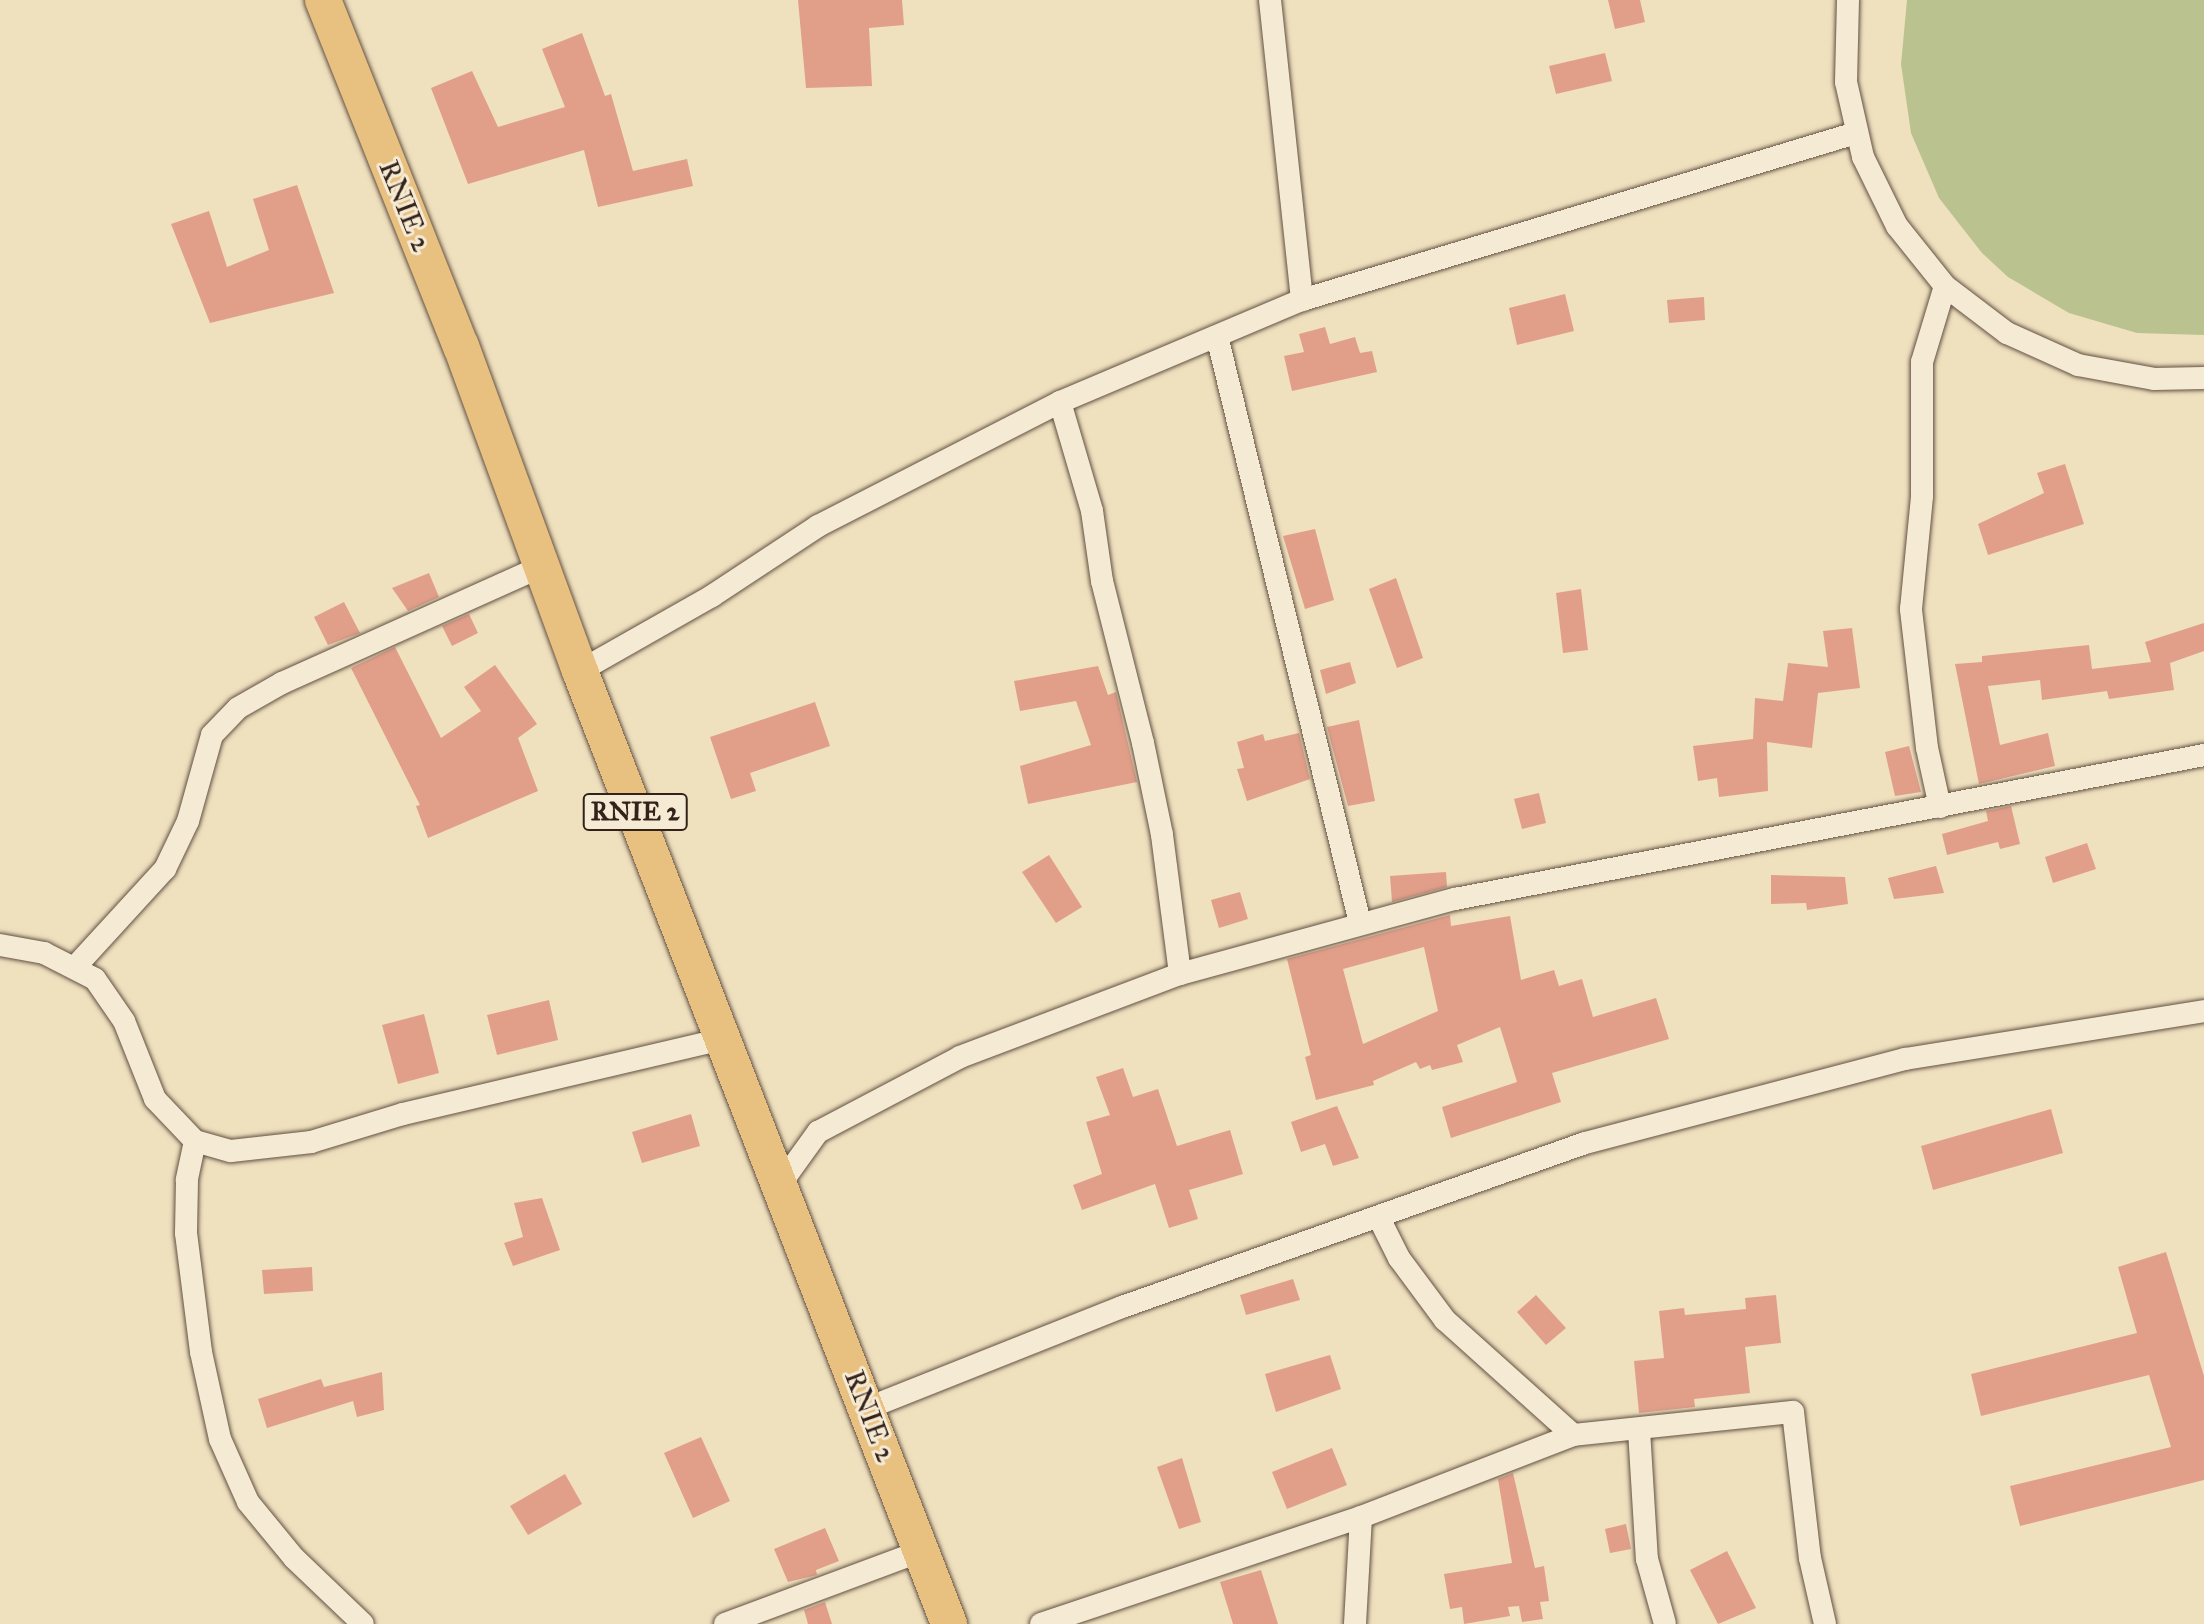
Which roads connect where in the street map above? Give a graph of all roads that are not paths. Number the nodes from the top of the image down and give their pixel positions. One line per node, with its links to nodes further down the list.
1 (323, 0): 10 (main road, RNIE 2 / RNIE 2)
2 (1270, 0): 6 (street)
3 (1848, 0): 4 (street)
4 (1856, 133): 5 (street); 6 (street)
5 (1945, 286): 8 (street); 13 (street)
6 (1302, 300): 7 (street)
7 (1217, 336): 9 (street); 14 (street)
8 (2204, 378)
9 (1060, 402): 11 (street); 17 (street)
10 (542, 566): 11 (main road, RNIE 2 / RNIE 2); 16 (street)
11 (580, 671): 19 (main road, RNIE 2 / RNIE 2)
12 (2204, 755): 13 (street)
13 (1940, 807): 14 (street)
14 (1360, 923): 17 (street)
15 (0, 945): 16 (street)
16 (76, 966): 20 (street)
17 (1180, 974): 21 (street)
18 (2204, 1011): 22 (street)
19 (724, 1039): 20 (street); 21 (main road, RNIE 2 / RNIE 2)
20 (195, 1141): 28 (street)
21 (779, 1186): 23 (main road, RNIE 2 / RNIE 2)
22 (1379, 1218): 23 (street); 25 (street)
23 (868, 1408): 27 (main road, RNIE 2 / RNIE 2)
24 (1639, 1430): 25 (street); 33 (street); 34 (street)
25 (1573, 1435): 26 (street)
26 (1361, 1517): 31 (street); 32 (street)
27 (921, 1551): 29 (street); 30 (main road, RNIE 2 / RNIE 2)
28 (363, 1624)
29 (725, 1624)
30 (949, 1624)
31 (1041, 1624)
32 (1355, 1624)
33 (1665, 1624)
34 (1825, 1624)

